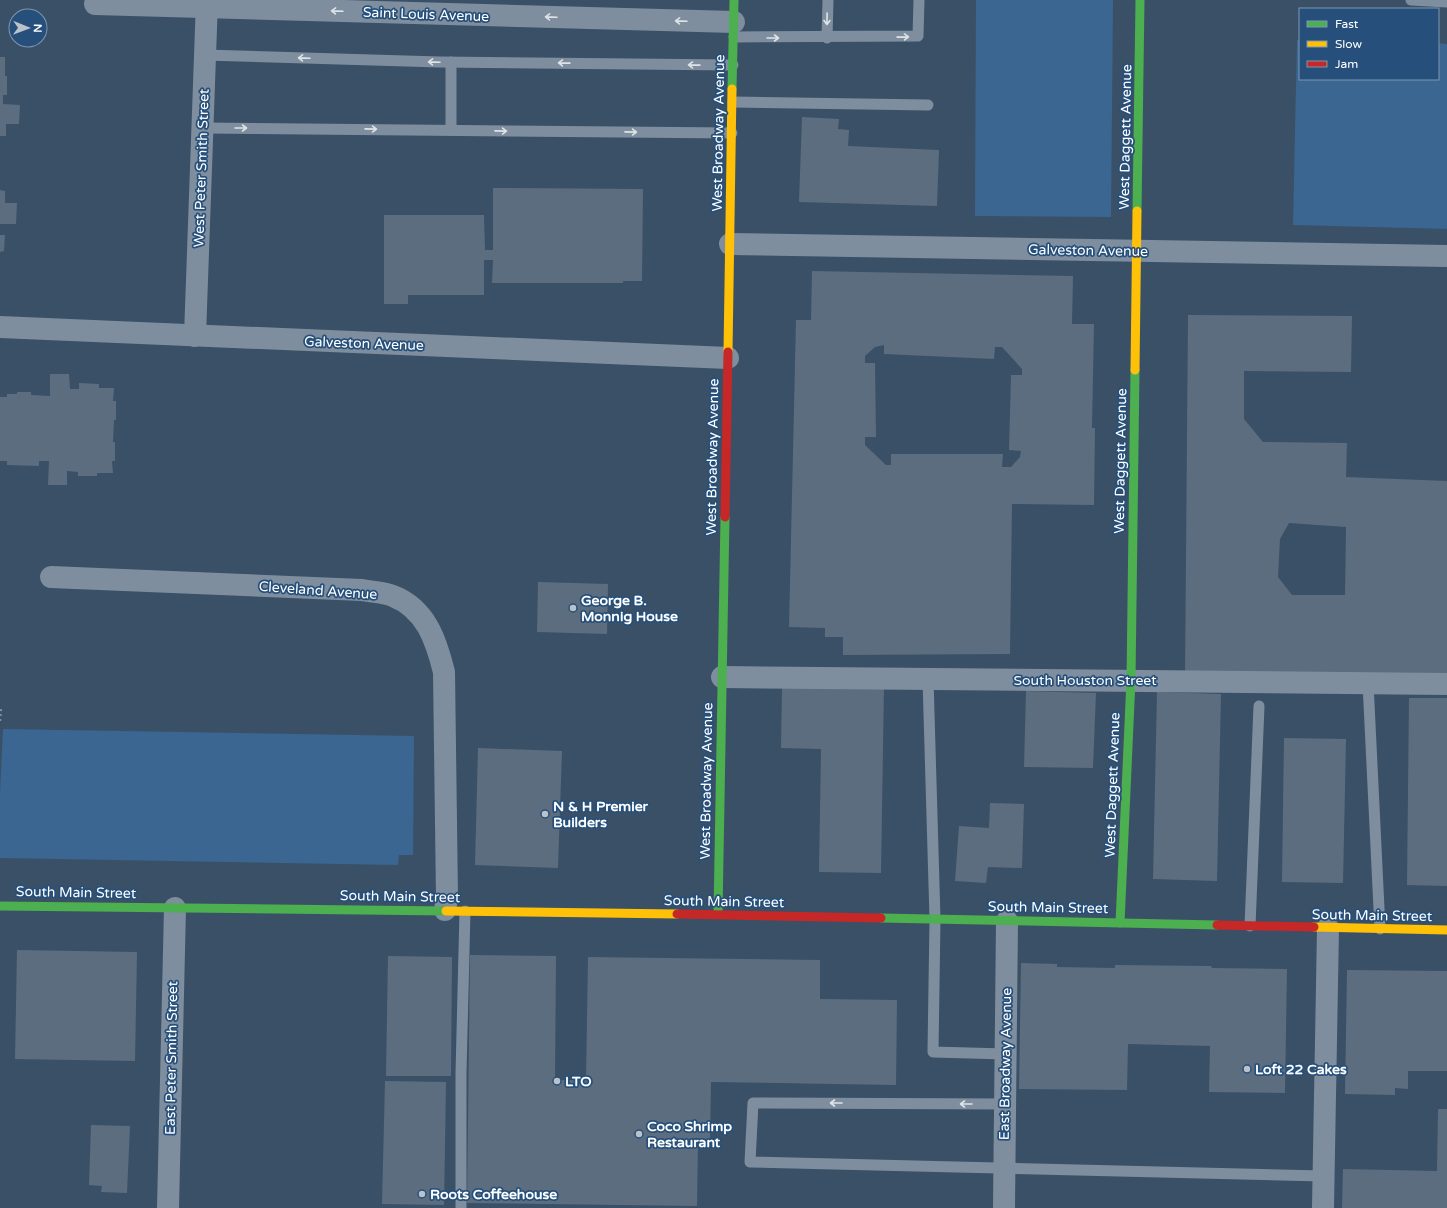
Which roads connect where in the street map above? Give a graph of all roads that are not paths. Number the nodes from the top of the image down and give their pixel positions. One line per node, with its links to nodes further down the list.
1 (734, 0): 9 (street, West Broadway Avenue)
2 (828, 0): 10 (lane, one-way to 10)
3 (919, 0): 10 (lane, one-way to 3)
4 (1140, 0): 20 (street, West Daggett Avenue)
5 (1411, 0): 6 (lane)
6 (1447, 2)
7 (95, 4): 8 (street, Saint Louis Avenue)
8 (207, 4): 9 (street, Saint Louis Avenue, one-way to 8); 11 (street, West Peter Smith Street)
9 (734, 30): 10 (lane, one-way to 10); 13 (street, West Broadway Avenue)
10 (827, 38)
11 (205, 55): 12 (lane, one-way to 11); 16 (street, West Peter Smith Street)
12 (451, 62): 13 (lane, one-way to 12); 17 (lane)
13 (733, 65): 14 (street, West Broadway Avenue)
14 (733, 102): 15 (lane); 18 (street, West Broadway Avenue)
15 (928, 105)
16 (202, 128): 17 (lane, one-way to 17); 23 (street, West Peter Smith Street)
17 (452, 130): 18 (lane, one-way to 18)
18 (732, 133): 19 (street, West Broadway Avenue)
19 (730, 244): 20 (street, Galveston Avenue); 24 (street, West Broadway Avenue)
20 (1137, 251): 21 (street, Galveston Avenue); 28 (street, West Daggett Avenue)
21 (1447, 256)
22 (0, 327): 23 (street, Galveston Avenue)
23 (195, 336): 24 (street, Galveston Avenue)
24 (728, 358): 26 (street, West Broadway Avenue)
25 (51, 576): 34 (street, Cleveland Avenue)
26 (722, 677): 27 (street, South Houston Street); 35 (street, West Broadway Avenue)
27 (928, 679): 28 (street, South Houston Street); 36 (lane)
28 (1131, 680): 29 (street, South Houston Street); 38 (street, West Daggett Avenue)
29 (1368, 683): 30 (street, South Houston Street); 41 (lane)
30 (1447, 684)
31 (1259, 706): 39 (lane)
32 (0, 906): 33 (street, South Main Street)
33 (175, 908): 34 (street, South Main Street); 47 (street, East Peter Smith Street)
34 (455, 910): 35 (street, South Main Street); 48 (lane)
35 (718, 914): 36 (street, South Main Street)
36 (935, 919): 37 (street, South Main Street); 43 (lane)
37 (1007, 920): 38 (street, South Main Street); 43 (street, East Broadway Avenue)
38 (1120, 923): 39 (street, South Main Street)
39 (1250, 926): 40 (street, South Main Street)
40 (1328, 928): 41 (street, South Main Street); 46 (street)
41 (1380, 929): 42 (street, South Main Street)
42 (1447, 930)
43 (1006, 1054): 44 (street, East Broadway Avenue)
44 (1005, 1104): 45 (street, East Broadway Avenue); 45 (lane, one-way to 45)
45 (1004, 1168): 46 (lane); 49 (street, East Broadway Avenue)
46 (1323, 1176): 50 (street)
47 (168, 1208)
48 (461, 1208)
49 (1004, 1208)
50 (1323, 1208)

